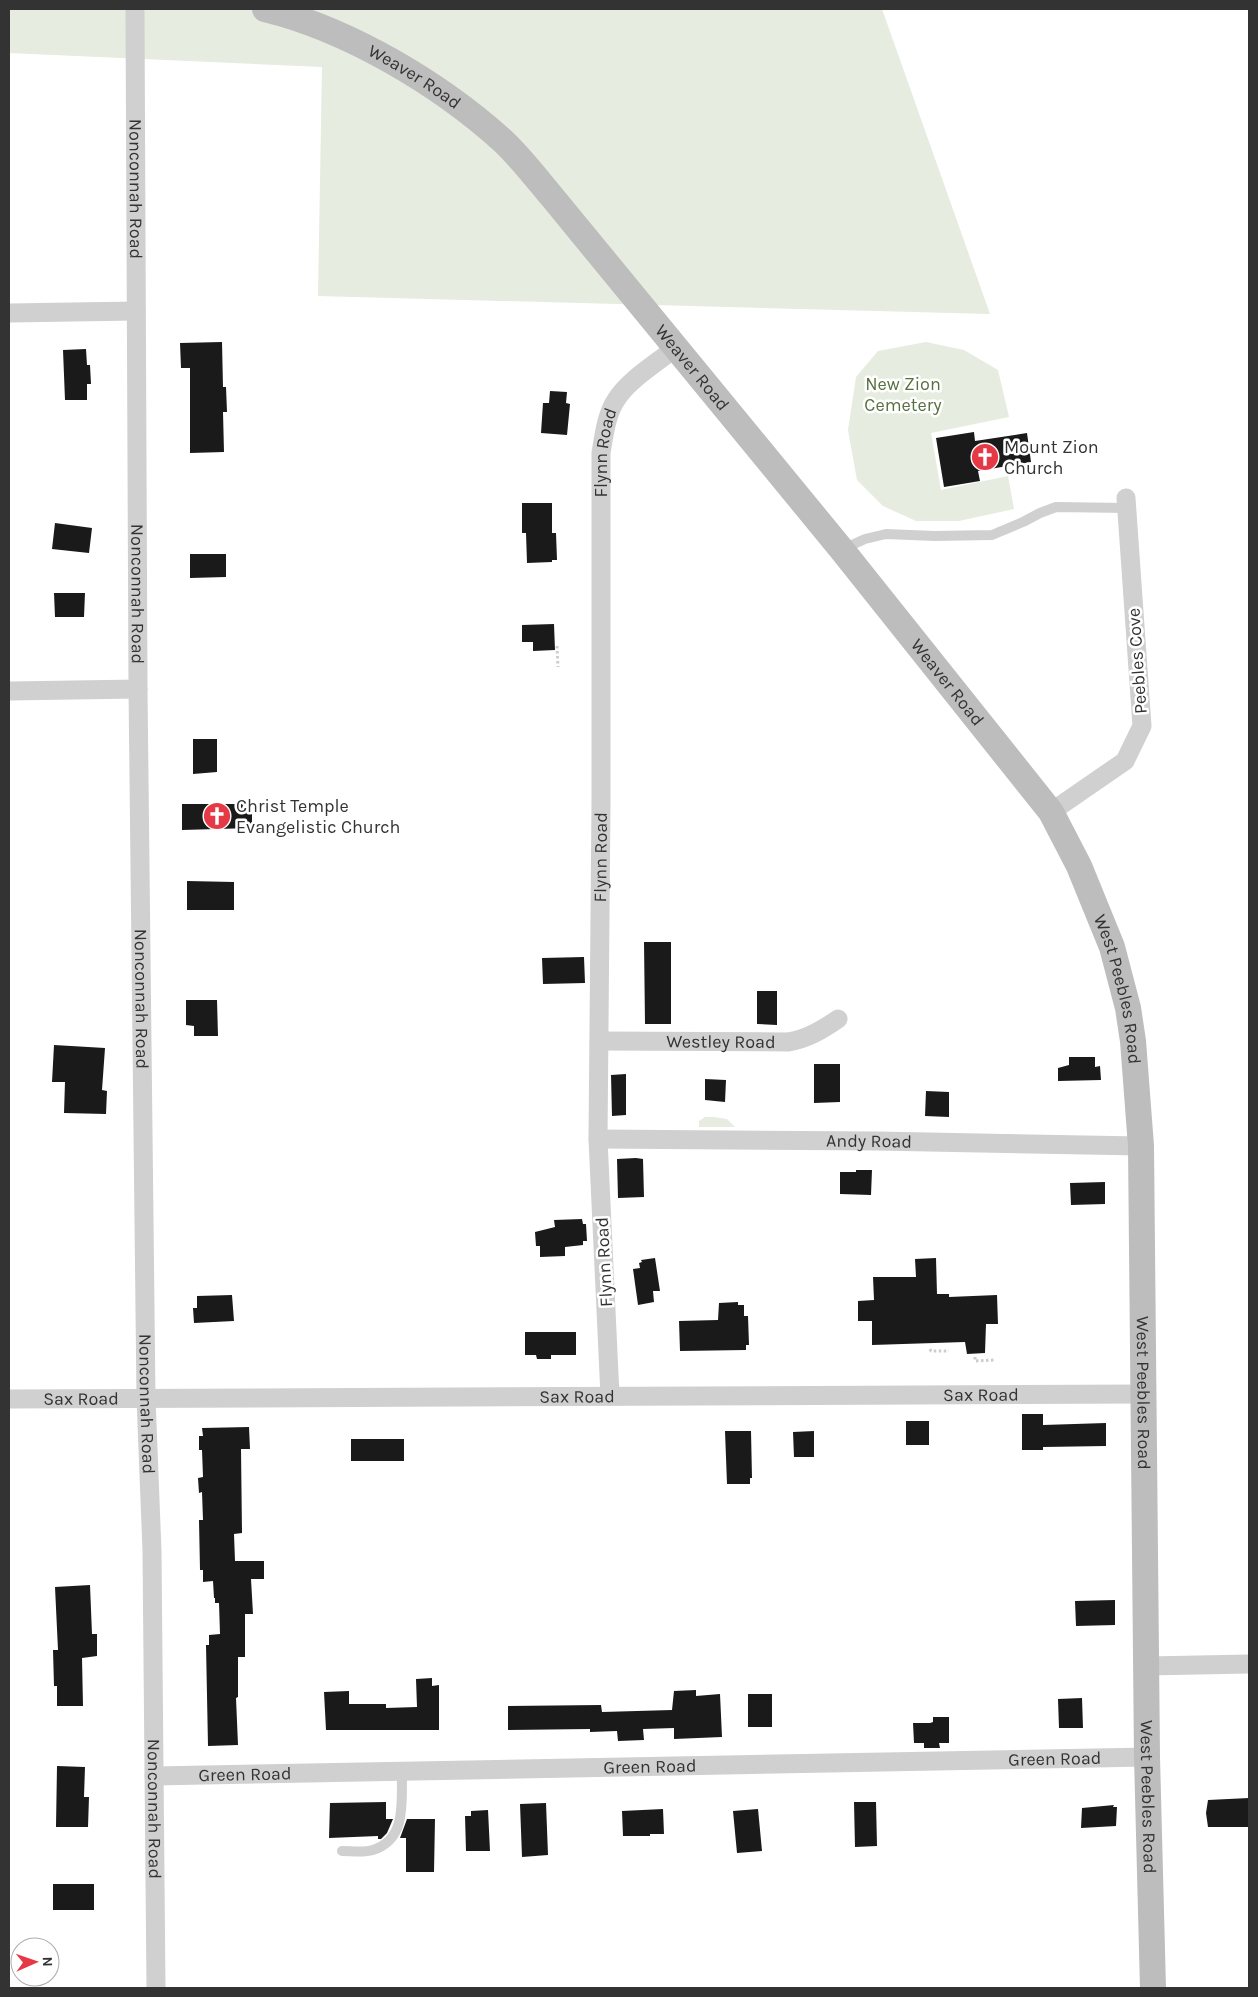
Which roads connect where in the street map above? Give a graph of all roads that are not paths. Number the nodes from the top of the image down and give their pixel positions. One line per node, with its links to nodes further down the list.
1 (135, 9): 3 (street, Nonconnah Road)
2 (265, 9): 5 (main road, Weaver Road)
3 (136, 310): 4 (street); 8 (street, Nonconnah Road)
4 (9, 314)
5 (675, 348): 7 (main road, Weaver Road); 12 (street, Flynn Road)
6 (1126, 503): 7 (lane); 10 (street, Peebles Cove)
7 (842, 550): 10 (main road, Weaver Road)
8 (138, 689): 9 (street); 17 (street, Nonconnah Road)
9 (9, 691)
10 (1051, 812): 14 (main road, West Peebles Road)
11 (838, 1019): 12 (street, Westley Road)
12 (599, 1041): 13 (street, Flynn Road)
13 (598, 1139): 14 (street, Andy Road); 16 (street, Flynn Road)
14 (1141, 1146): 15 (main road, West Peebles Road)
15 (1144, 1394): 16 (street, Sax Road); 20 (main road, West Peebles Road)
16 (610, 1396): 17 (street, Sax Road)
17 (146, 1398): 18 (street, Sax Road); 23 (street, Nonconnah Road)
18 (9, 1399)
19 (1249, 1664): 20 (street)
20 (1147, 1666): 21 (main road, West Peebles Road)
21 (1147, 1757): 22 (street, Green Road); 26 (main road, West Peebles Road)
22 (402, 1770): 23 (street, Green Road); 24 (lane)
23 (154, 1776): 25 (street, Nonconnah Road)
24 (342, 1851)
25 (156, 1988)
26 (1153, 1988)

